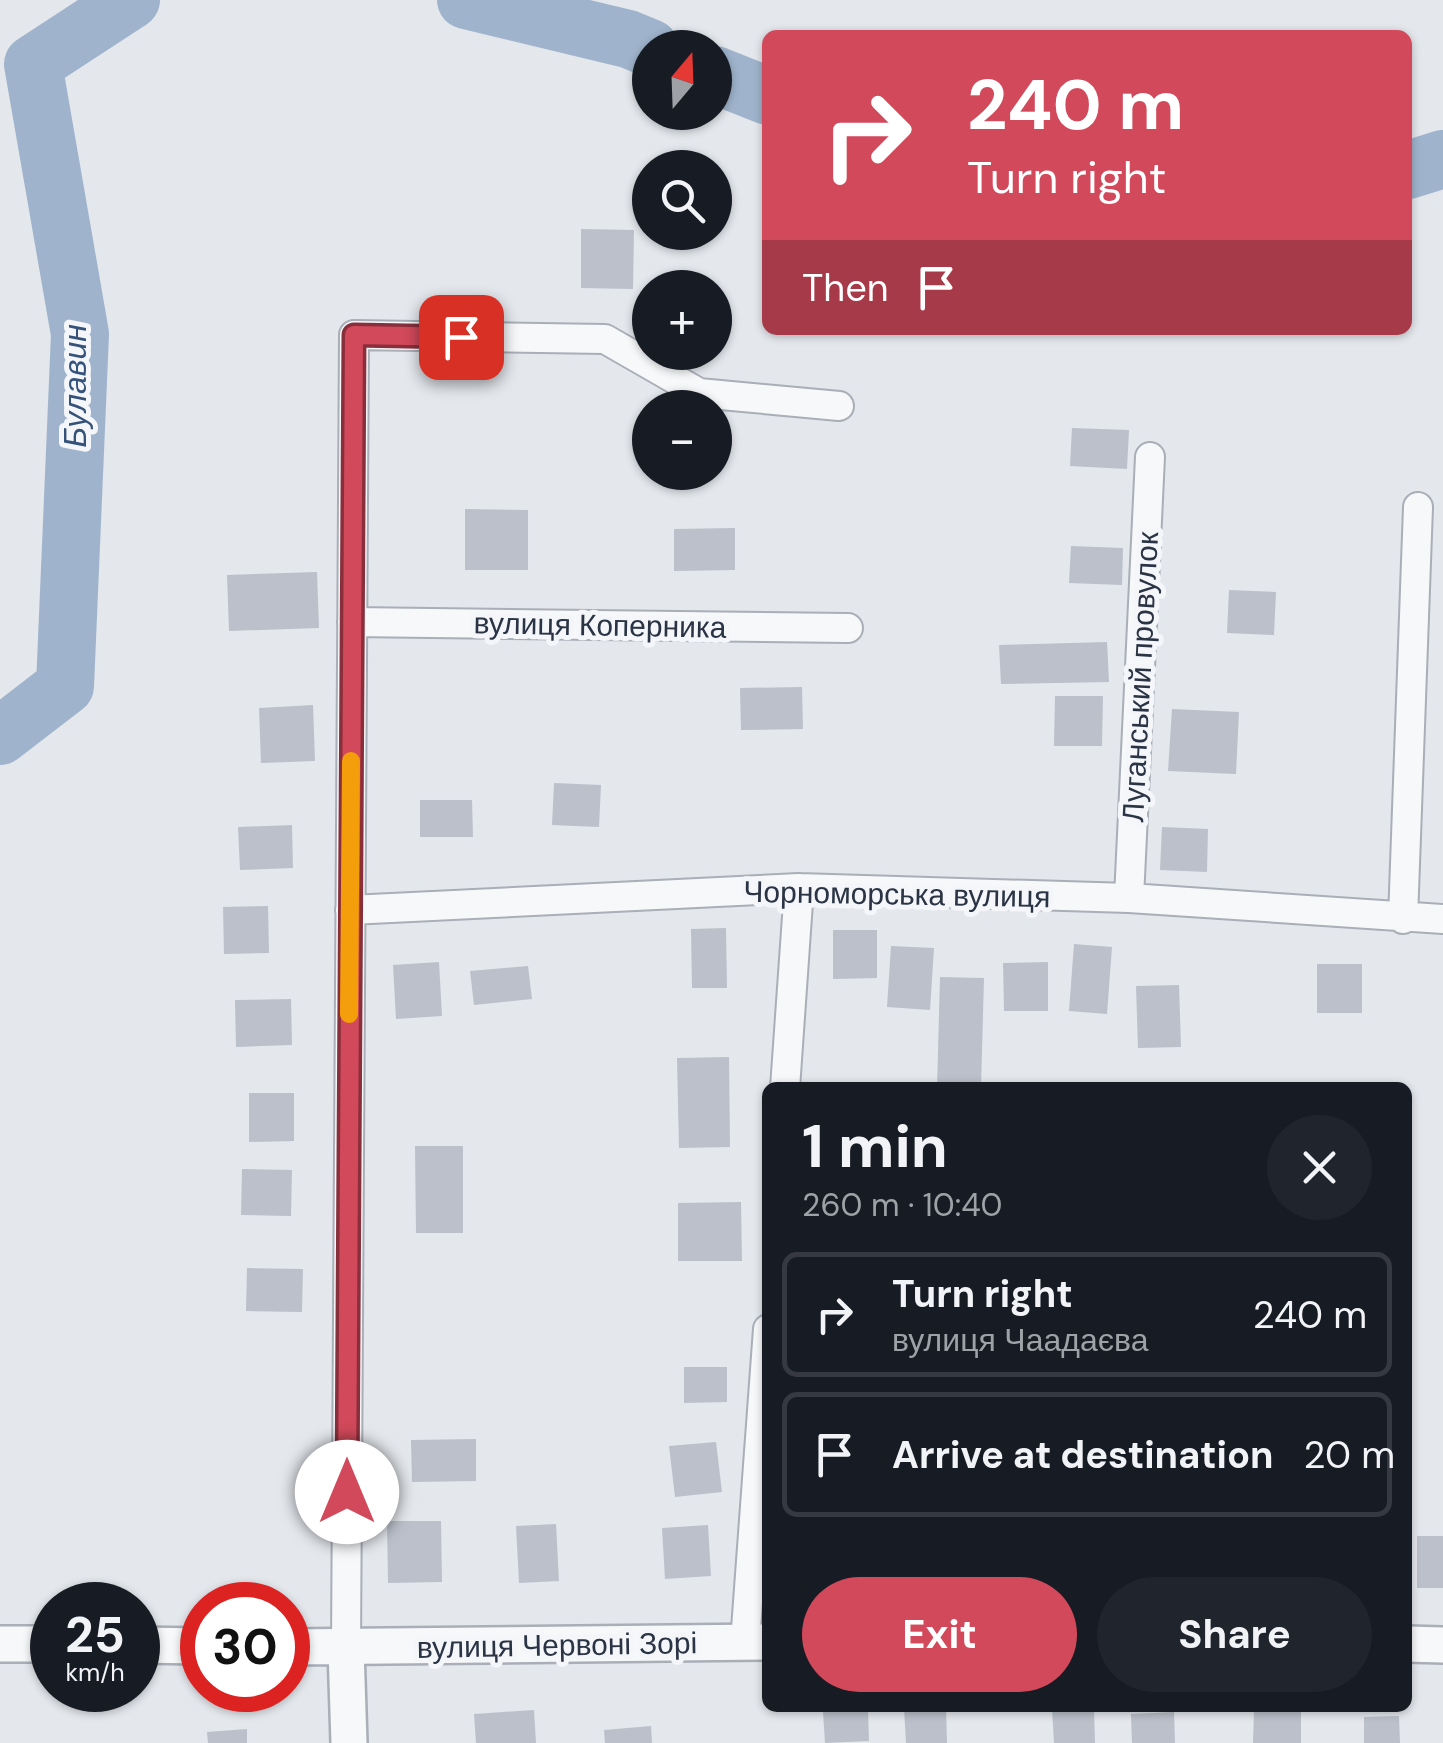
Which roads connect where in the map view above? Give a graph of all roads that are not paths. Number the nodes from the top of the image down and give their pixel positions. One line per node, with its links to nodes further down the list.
1 (839, 406): 4 (street)
2 (1150, 457): 7 (street, Луганський провулок)
3 (1418, 507): 9 (street)
4 (352, 622): 5 (street, вулиця Коперника); 8 (street)
5 (848, 628)
6 (799, 888): 7 (street, Чорноморська вулиця); 8 (street, Чорноморська вулиця); 11 (street)
7 (1130, 898): 9 (street, Чорноморська вулиця)
8 (350, 910): 19 (street)
9 (1403, 919): 10 (street, Чорноморська вулиця)
10 (1443, 919)
11 (784, 1082)
12 (762, 1486): 13 (street)
13 (756, 1642): 19 (street, вулиця Червоні Зорі)
14 (0, 1644): 15 (street)
15 (30, 1644)
16 (1412, 1644): 17 (street)
17 (1443, 1645)
18 (310, 1647): 19 (street, вулиця Червоні Зорі)
19 (346, 1648): 20 (street)
20 (348, 1743)

